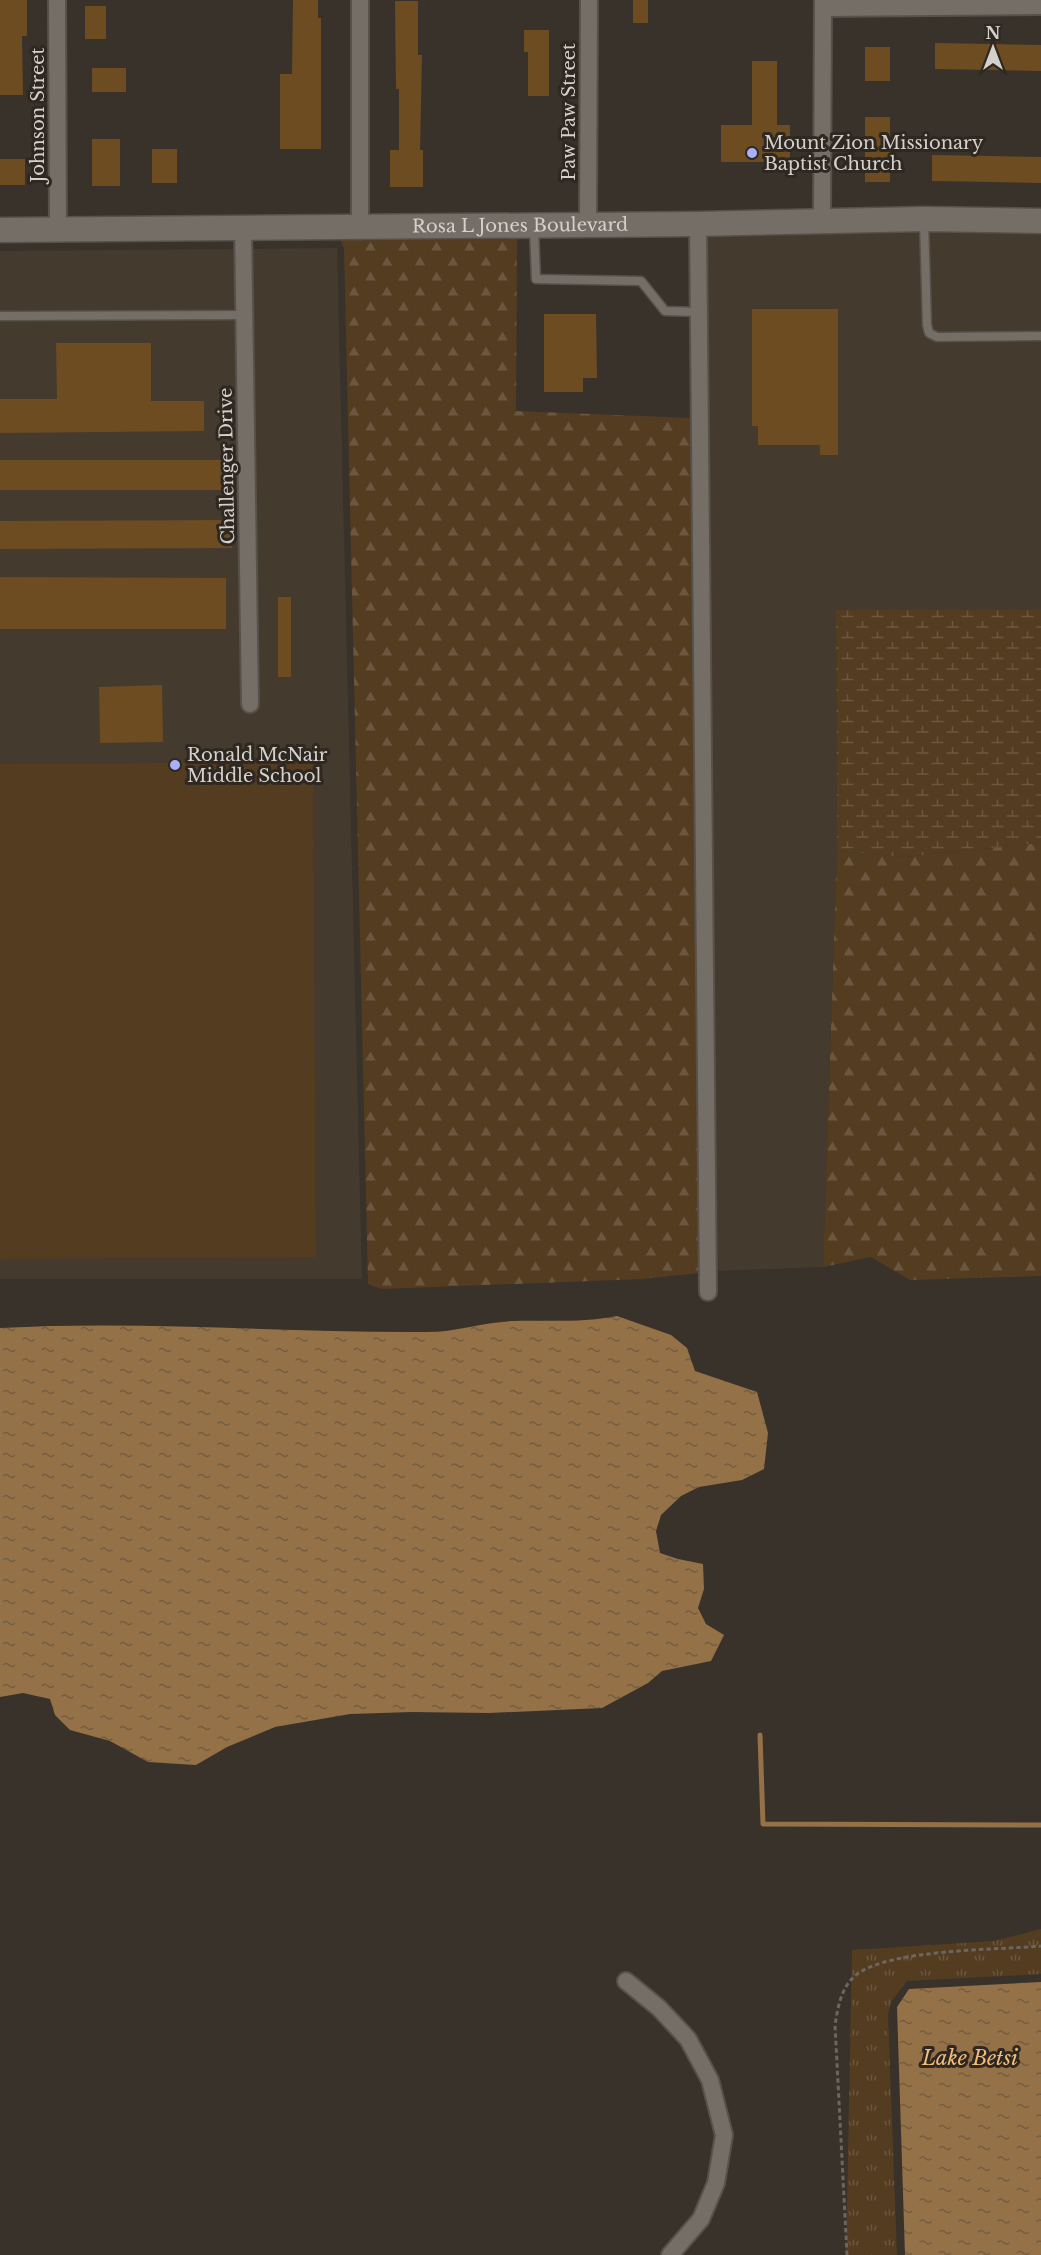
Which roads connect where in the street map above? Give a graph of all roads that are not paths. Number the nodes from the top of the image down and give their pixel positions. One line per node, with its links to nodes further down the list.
1 (57, 0): 15 (street, Johnson Street)
2 (360, 0): 11 (street)
3 (590, 0): 9 (street, Paw Paw Street)
4 (823, 4): 5 (street); 7 (street)
5 (1041, 6)
6 (924, 219): 7 (street, Rosa L Jones Boulevard); 8 (street, Rosa L Jones Boulevard); 19 (lane)
7 (822, 221): 10 (street, Rosa L Jones Boulevard)
8 (1041, 221)
9 (588, 224): 10 (street, Rosa L Jones Boulevard); 12 (street, Rosa L Jones Boulevard)
10 (698, 224): 16 (street)
11 (360, 225): 12 (street, Rosa L Jones Boulevard); 13 (street, Rosa L Jones Boulevard)
12 (534, 225): 16 (lane)
13 (243, 227): 15 (street, Rosa L Jones Boulevard); 17 (street, Challenger Drive)
14 (0, 230): 15 (street, Rosa L Jones Boulevard)
15 (58, 230)
16 (699, 312): 21 (street)
17 (244, 315): 18 (lane); 20 (street, Challenger Drive)
18 (0, 316)
19 (1041, 336)
20 (250, 704)
21 (708, 1292)
22 (626, 1981): 23 (street)
23 (670, 2255)

